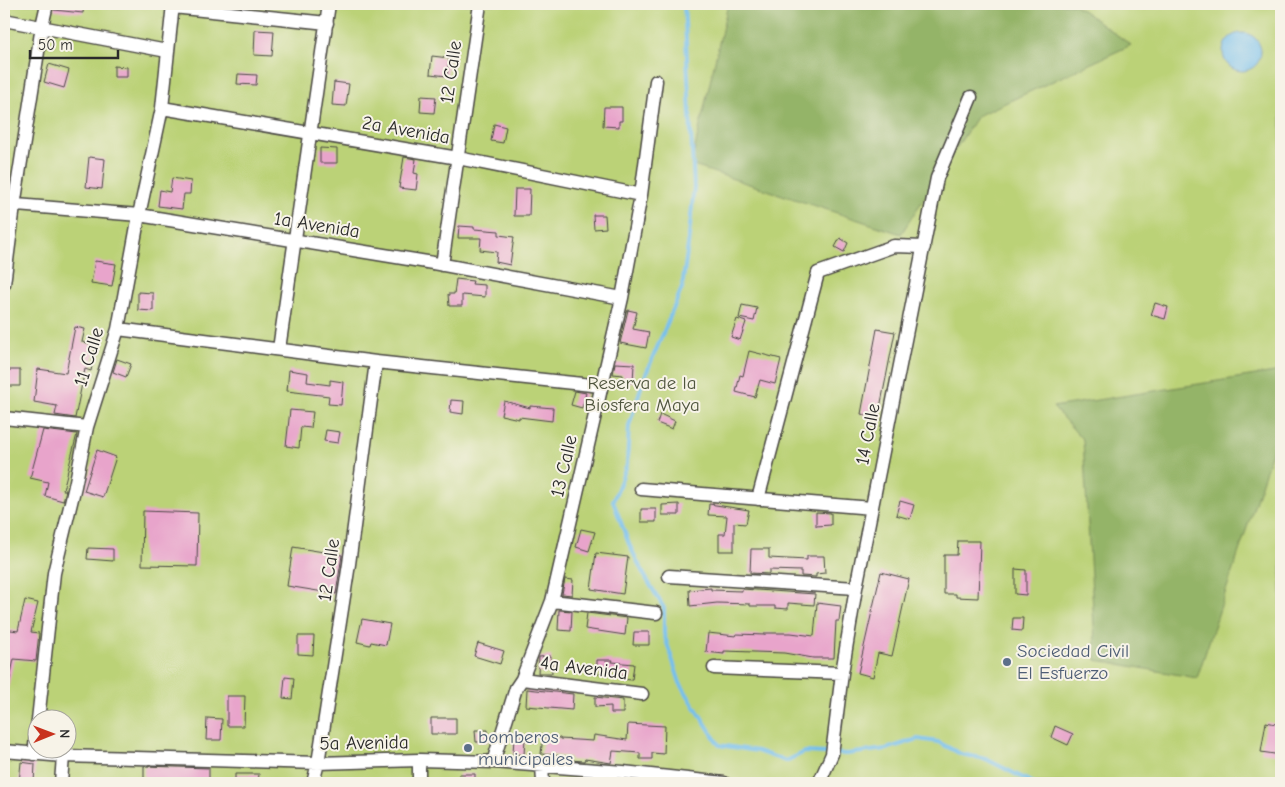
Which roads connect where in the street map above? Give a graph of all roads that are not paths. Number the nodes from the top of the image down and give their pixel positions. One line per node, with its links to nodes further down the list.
1 (47, 4): 7 (street)
2 (329, 4): 6 (street)
3 (480, 4): 13 (street, 12 Calle)
4 (173, 6): 6 (street); 8 (street, 11 Calle)
5 (4, 20): 7 (street)
6 (327, 23): 12 (street)
7 (42, 26): 8 (street); 15 (street)
8 (167, 51): 11 (street, 11 Calle)
9 (656, 81): 14 (street, 13 Calle)
10 (971, 97): 18 (street, 14 Calle)
11 (162, 108): 12 (street, 2a Avenida); 16 (street, 11 Calle)
12 (311, 132): 13 (street, 2a Avenida); 17 (street)
13 (458, 158): 14 (street, 2a Avenida); 19 (street, 12 Calle)
14 (642, 195): 21 (street, 13 Calle)
15 (9, 205): 16 (street, 1a Avenida); 20 (street)
16 (139, 215): 17 (street, 1a Avenida); 22 (street, 11 Calle)
17 (295, 240): 19 (street, 1a Avenida); 23 (street)
18 (924, 247): 29 (street); 30 (street, 14 Calle)
19 (442, 265): 21 (street, 1a Avenida)
20 (4, 284)
21 (622, 298): 25 (street, 13 Calle)
22 (118, 329): 23 (street); 27 (street, 11 Calle)
23 (279, 350): 24 (street)
24 (376, 362): 25 (street); 46 (street, 12 Calle)
25 (601, 386): 33 (street, 13 Calle)
26 (4, 418): 27 (street)
27 (87, 427): 39 (street, 11 Calle)
28 (641, 490): 29 (street)
29 (758, 499): 30 (street)
30 (872, 508): 32 (street, 14 Calle)
31 (669, 576): 32 (street)
32 (856, 588): 36 (street, 14 Calle)
33 (552, 601): 34 (street); 37 (street, 13 Calle)
34 (656, 613)
35 (714, 668): 36 (street)
36 (842, 673): 55 (street, 14 Calle)
37 (522, 679): 38 (street, 4a Avenida); 45 (street, 13 Calle)
38 (642, 694)
39 (39, 710)
40 (4, 751): 41 (street, 5a Avenida)
41 (28, 753)
42 (78, 756): 46 (street, 5a Avenida)
43 (63, 760): 49 (street)
44 (419, 760): 45 (street, 5a Avenida); 46 (street, 5a Avenida); 51 (street)
45 (493, 762): 47 (street, 5a Avenida)
46 (318, 763): 50 (street, 12 Calle)
47 (542, 765): 48 (street, 5a Avenida); 52 (street)
48 (624, 778): 53 (street, 5a Avenida)
49 (61, 783)
50 (313, 783)
51 (419, 783)
52 (543, 783)
53 (715, 783): 54 (street, 5a Avenida)
54 (724, 783)
55 (819, 783)

